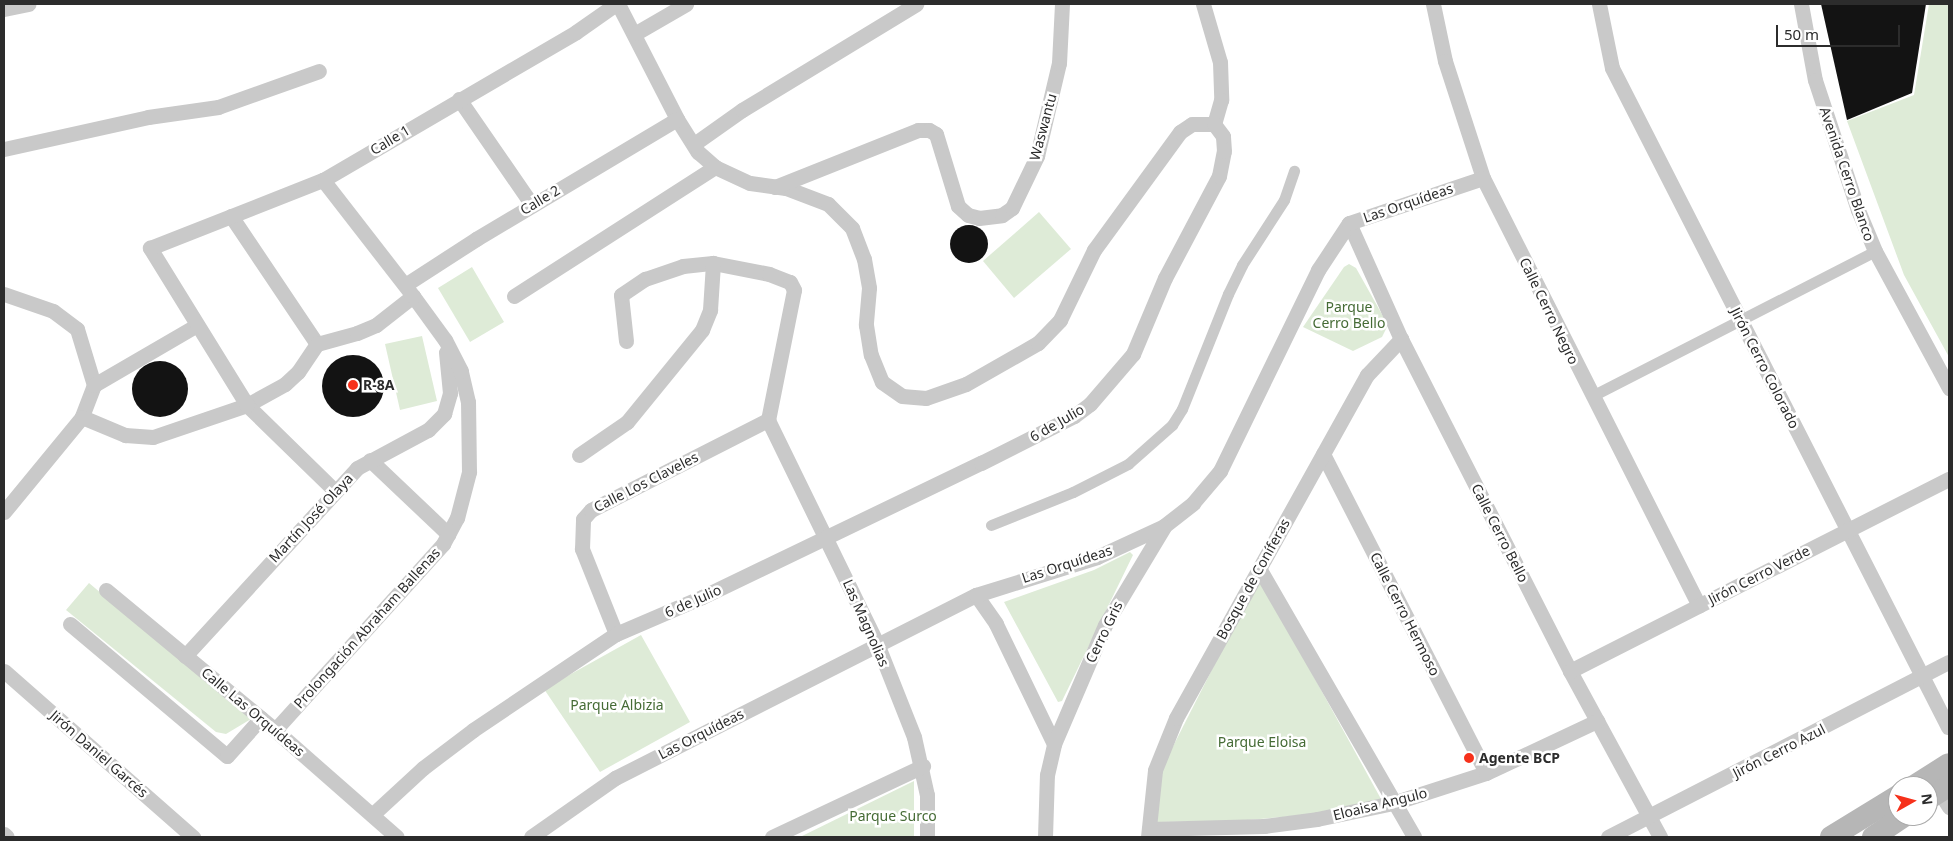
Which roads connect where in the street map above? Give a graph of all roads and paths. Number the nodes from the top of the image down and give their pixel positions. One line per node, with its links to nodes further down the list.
1 (28, 4): 10 (street)
2 (617, 4): 11 (street); 13 (street, Calle 1)
3 (686, 4): 11 (street)
4 (916, 4): 16 (street)
5 (1062, 4): 22 (street, Waswantu)
6 (1203, 4): 15 (street)
7 (1433, 4): 20 (street, Calle Cerro Negro)
8 (1599, 4): 31 (street, Jirón Cerro Colorado)
9 (1801, 4): 26 (street, Avenida Cerro Blanco)
10 (4, 9)
11 (636, 34): 14 (street)
12 (319, 70): 17 (street)
13 (459, 99): 21 (street, Calle 1); 23 (street)
14 (678, 119): 16 (street); 23 (street, Calle 2)
15 (1214, 124): 22 (street); 53 (street, 6 de Julio)
16 (694, 144): 18 (street)
17 (4, 149)
18 (715, 167): 22 (street); 30 (street)
19 (1294, 171): 49 (street)
20 (1483, 178): 25 (street, Las Orquídeas); 39 (street, Calle Cerro Negro)
21 (323, 180): 24 (street, Calle 1); 28 (street, Prolongación Abraham Ballenas)
22 (775, 186)
23 (532, 205): 28 (street, Calle 2)
24 (231, 216): 32 (street, Calle 1); 36 (street)
25 (1349, 223): 33 (street, Calle Cerro Bello); 50 (street, Las Orquídeas)
26 (1875, 251): 31 (street); 38 (street, Avenida Cerro Blanco)
27 (713, 263): 35 (street); 42 (street); 44 (street)
28 (409, 291): 34 (street, Prolongación Abraham Ballenas); 36 (street, Calle 2)
29 (4, 294): 37 (street)
30 (514, 296)
31 (1741, 319): 39 (street); 51 (street, Jirón Cerro Colorado)
32 (197, 325): 37 (street); 40 (street)
33 (1401, 339): 43 (street, Bosque de Coníferas); 64 (street, Calle Cerro Bello)
34 (445, 340): 45 (street, Martín José Olaya); 52 (street, Prolongación Abraham Ballenas)
35 (626, 340)
36 (317, 344): 40 (street)
37 (94, 385): 41 (street)
38 (1949, 388)
39 (1592, 396): 57 (street, Calle Cerro Negro)
40 (247, 405): 41 (street); 47 (street)
41 (82, 416): 48 (street)
42 (768, 420): 53 (street, Las Magnolias); 59 (street, Calle Los Claveles)
43 (1323, 454): 54 (street, Bosque de Coníferas); 73 (street, Calle Cerro Hermoso)
44 (579, 455)
45 (370, 460): 47 (street, Martín José Olaya); 52 (street)
46 (1949, 479): 51 (street, Jirón Cerro Verde)
47 (334, 490): 61 (street, Martín José Olaya)
48 (4, 512)
49 (991, 525)
50 (1164, 526): 56 (street, Las Orquídeas); 70 (street, Cerro Gris)
51 (1847, 530): 57 (street, Jirón Cerro Verde); 65 (street, Jirón Cerro Colorado)
52 (448, 534): 69 (street, Prolongación Abraham Ballenas)
53 (826, 536): 59 (street, 6 de Julio); 60 (street, Las Magnolias)
54 (1259, 568): 76 (street); 80 (street, Bosque de Coníferas)
55 (106, 590): 61 (street, Calle Las Orquídeas)
56 (976, 595): 60 (street, Las Orquídeas); 70 (street)
57 (1698, 606): 64 (street, Jirón Cerro Verde)
58 (70, 624): 66 (street)
59 (616, 634): 77 (street, 6 de Julio)
60 (878, 646): 72 (street, Las Magnolias); 85 (street, Las Orquídeas)
61 (185, 656): 66 (street, Calle Las Orquídeas)
62 (1949, 662): 65 (street, Jirón Cerro Azul)
63 (4, 671): 83 (street, Jirón Daniel Garcés)
64 (1570, 671): 67 (street, Calle Cerro Bello)
65 (1921, 677): 68 (street, Jirón Cerro Colorado); 78 (street, Jirón Cerro Azul)
66 (261, 718): 69 (street, Calle Las Orquídeas)
67 (1597, 721): 73 (street, Eloaisa Angulo); 78 (street, Calle Cerro Bello)
68 (1948, 727)
69 (275, 730): 77 (street, Calle Las Orquídeas)
70 (1054, 744): 88 (street, Cerro Gris)
71 (1949, 764): 74 (main road)
72 (923, 766): 86 (street); 87 (street, Las Magnolias)
73 (1486, 773): 76 (street, Eloaisa Angulo)
74 (1930, 776)
75 (1888, 802): 92 (main road)
76 (1393, 803): 80 (street, Eloaisa Angulo); 89 (street)
77 (372, 815): 84 (street, Calle Las Orquídeas)
78 (1650, 818): 90 (street, Jirón Cerro Azul); 91 (street, Calle Cerro Bello)
79 (1889, 826): 93 (main road)
80 (1148, 833)
81 (4, 834): 82 (street)
82 (7, 837)
83 (193, 837)
84 (397, 837)
85 (531, 837)
86 (772, 837)
87 (928, 837)
88 (1045, 837)
89 (1414, 837)
90 (1608, 837)
91 (1660, 837)
92 (1831, 837)
93 (1873, 837)

